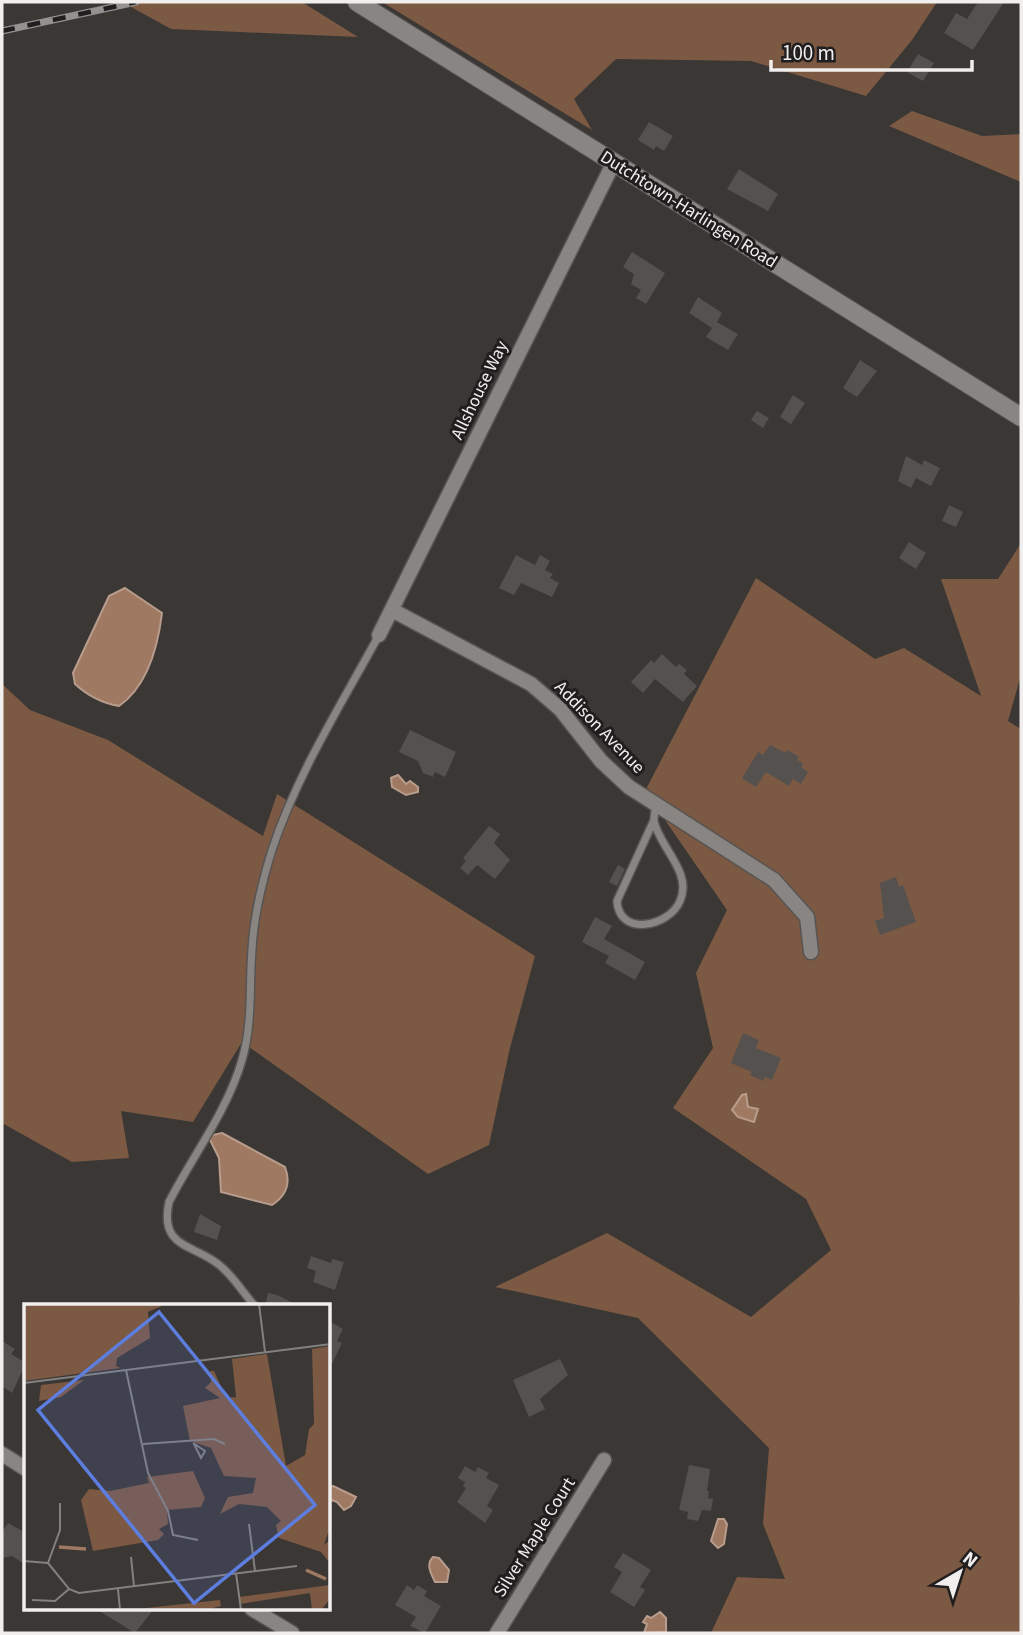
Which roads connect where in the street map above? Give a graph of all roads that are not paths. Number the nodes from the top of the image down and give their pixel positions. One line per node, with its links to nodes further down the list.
1 (357, 2): 2 (street, Dutchtown-Harlingen Road)
2 (614, 162): 3 (street, Dutchtown-Harlingen Road); 4 (street, Allshouse Way)
3 (1021, 417)
4 (392, 610): 5 (street, Allshouse Way); 6 (street, Addison Avenue)
5 (379, 635): 9 (lane)
6 (656, 804): 7 (lane); 8 (street, Addison Avenue)
7 (654, 820): 7 (lane)
8 (811, 952)
9 (253, 1304)
10 (2, 1454): 12 (street)
11 (604, 1460): 15 (street, Silver Maple Court)
12 (24, 1468)
13 (255, 1610): 14 (street)
14 (292, 1633)
15 (497, 1633)

